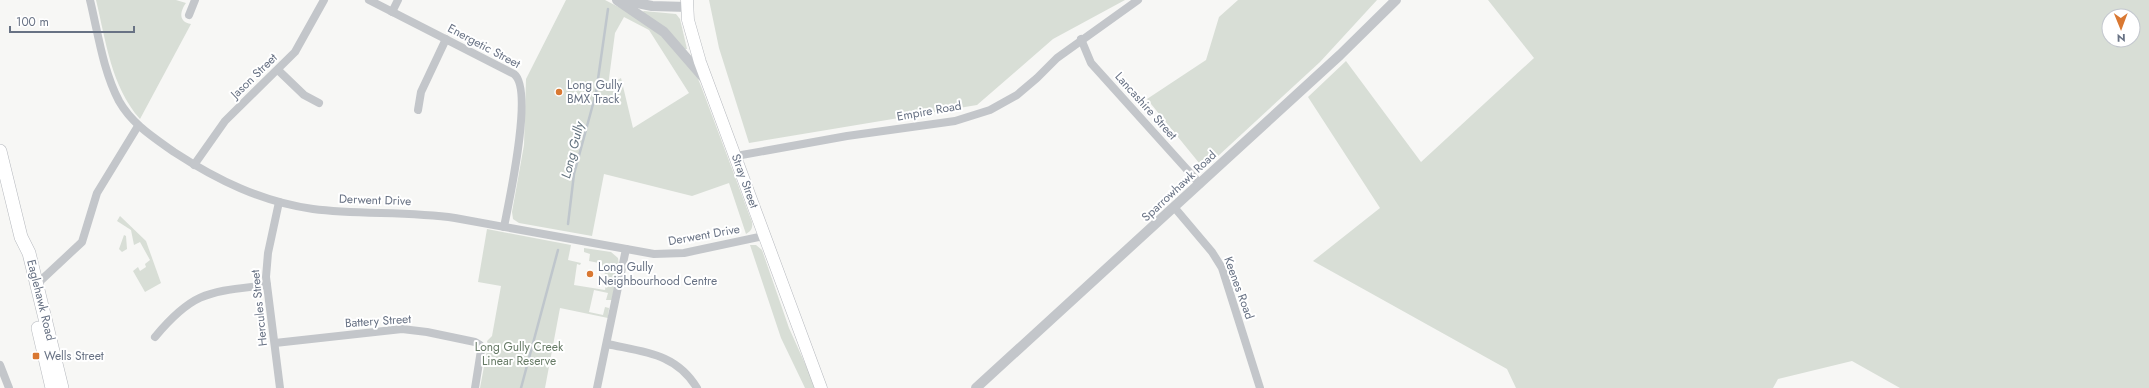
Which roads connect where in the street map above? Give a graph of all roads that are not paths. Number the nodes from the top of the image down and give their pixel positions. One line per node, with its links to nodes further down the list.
1 (90, 0): 19 (street, Derwent Drive)
2 (195, 0): 12 (street)
3 (324, 0): 15 (street, Jason Street)
4 (369, 0): 11 (street, Energetic Street)
5 (398, 0): 11 (street)
6 (617, 0): 16 (street)
7 (623, 0): 10 (street)
8 (1138, 0): 14 (street, Empire Road)
9 (1396, 0): 23 (street, Sparrowhawk Road)
10 (687, 3): 16 (main road, Stray Street)
11 (392, 12): 13 (street, Energetic Street)
12 (189, 15)
13 (446, 39): 18 (street); 26 (street, Energetic Street)
14 (1081, 39): 21 (street, Empire Road); 23 (street, Lancashire Street)
15 (278, 70): 17 (street); 22 (street, Jason Street)
16 (707, 82): 21 (main road, Stray Street)
17 (319, 103)
18 (418, 110)
19 (138, 126): 22 (street, Derwent Drive); 30 (street)
20 (0, 151): 30 (main road, Eaglehawk Road)
21 (736, 156): 27 (main road, Stray Street)
22 (194, 165): 24 (street, Derwent Drive)
23 (1200, 184): 25 (street, Sparrowhawk Road)
24 (279, 202): 26 (street, Derwent Drive); 29 (street, Hercules Street)
25 (1174, 207): 45 (street, Sparrowhawk Road); 46 (street, Keenes Road)
26 (504, 226): 28 (street, Derwent Drive)
27 (764, 236): 28 (street, Derwent Drive); 34 (main road, Stray Street)
28 (626, 249): 33 (street)
29 (267, 285): 31 (street); 32 (street, Hercules Street)
30 (33, 287): 37 (main road, Eaglehawk Road); 38 (main road, Eaglehawk Road)
31 (155, 337)
32 (275, 343): 39 (street, Hercules Street); 40 (street, Battery Street)
33 (607, 344): 41 (street); 42 (street)
34 (809, 354): 43 (main road, Stray Street); 44 (main road, Stray Street)
35 (0, 364): 36 (street)
36 (9, 388)
37 (52, 388)
38 (62, 388)
39 (280, 388)
40 (475, 388)
41 (597, 388)
42 (697, 388)
43 (822, 388)
44 (829, 388)
45 (976, 388)
46 (1260, 388)

